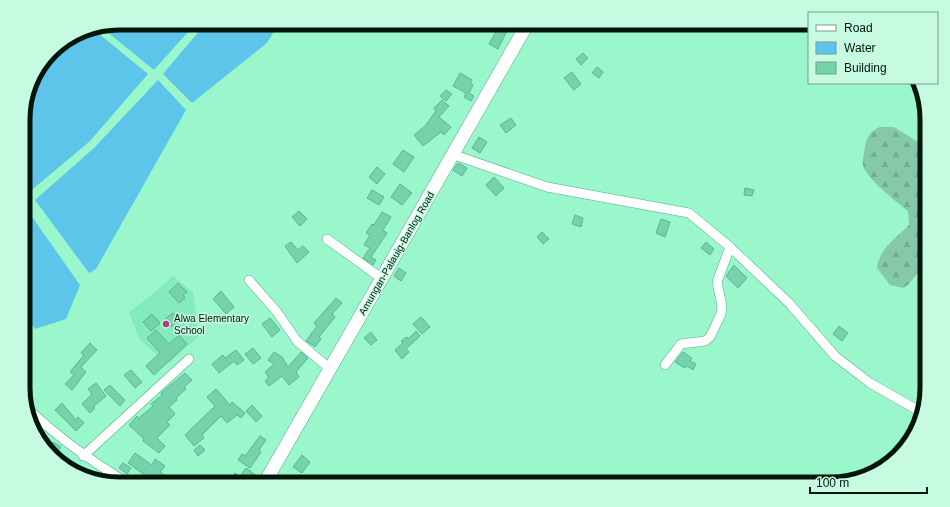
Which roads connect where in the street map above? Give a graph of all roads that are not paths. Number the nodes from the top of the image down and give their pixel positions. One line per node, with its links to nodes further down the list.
1 (524, 30): 2 (main road, Amungan-Palauig-Banlog Road)
2 (452, 154): 4 (street); 5 (main road, Amungan-Palauig-Banlog Road)
3 (327, 239): 5 (street)
4 (730, 247): 8 (street); 10 (street)
5 (381, 278): 9 (main road, Amungan-Palauig-Banlog Road)
6 (249, 280): 9 (street)
7 (189, 359): 12 (street)
8 (665, 365)
9 (329, 368): 14 (main road, Amungan-Palauig-Banlog Road)
10 (917, 410)
11 (35, 416): 12 (street)
12 (83, 456): 13 (street)
13 (117, 477)
14 (268, 477)

